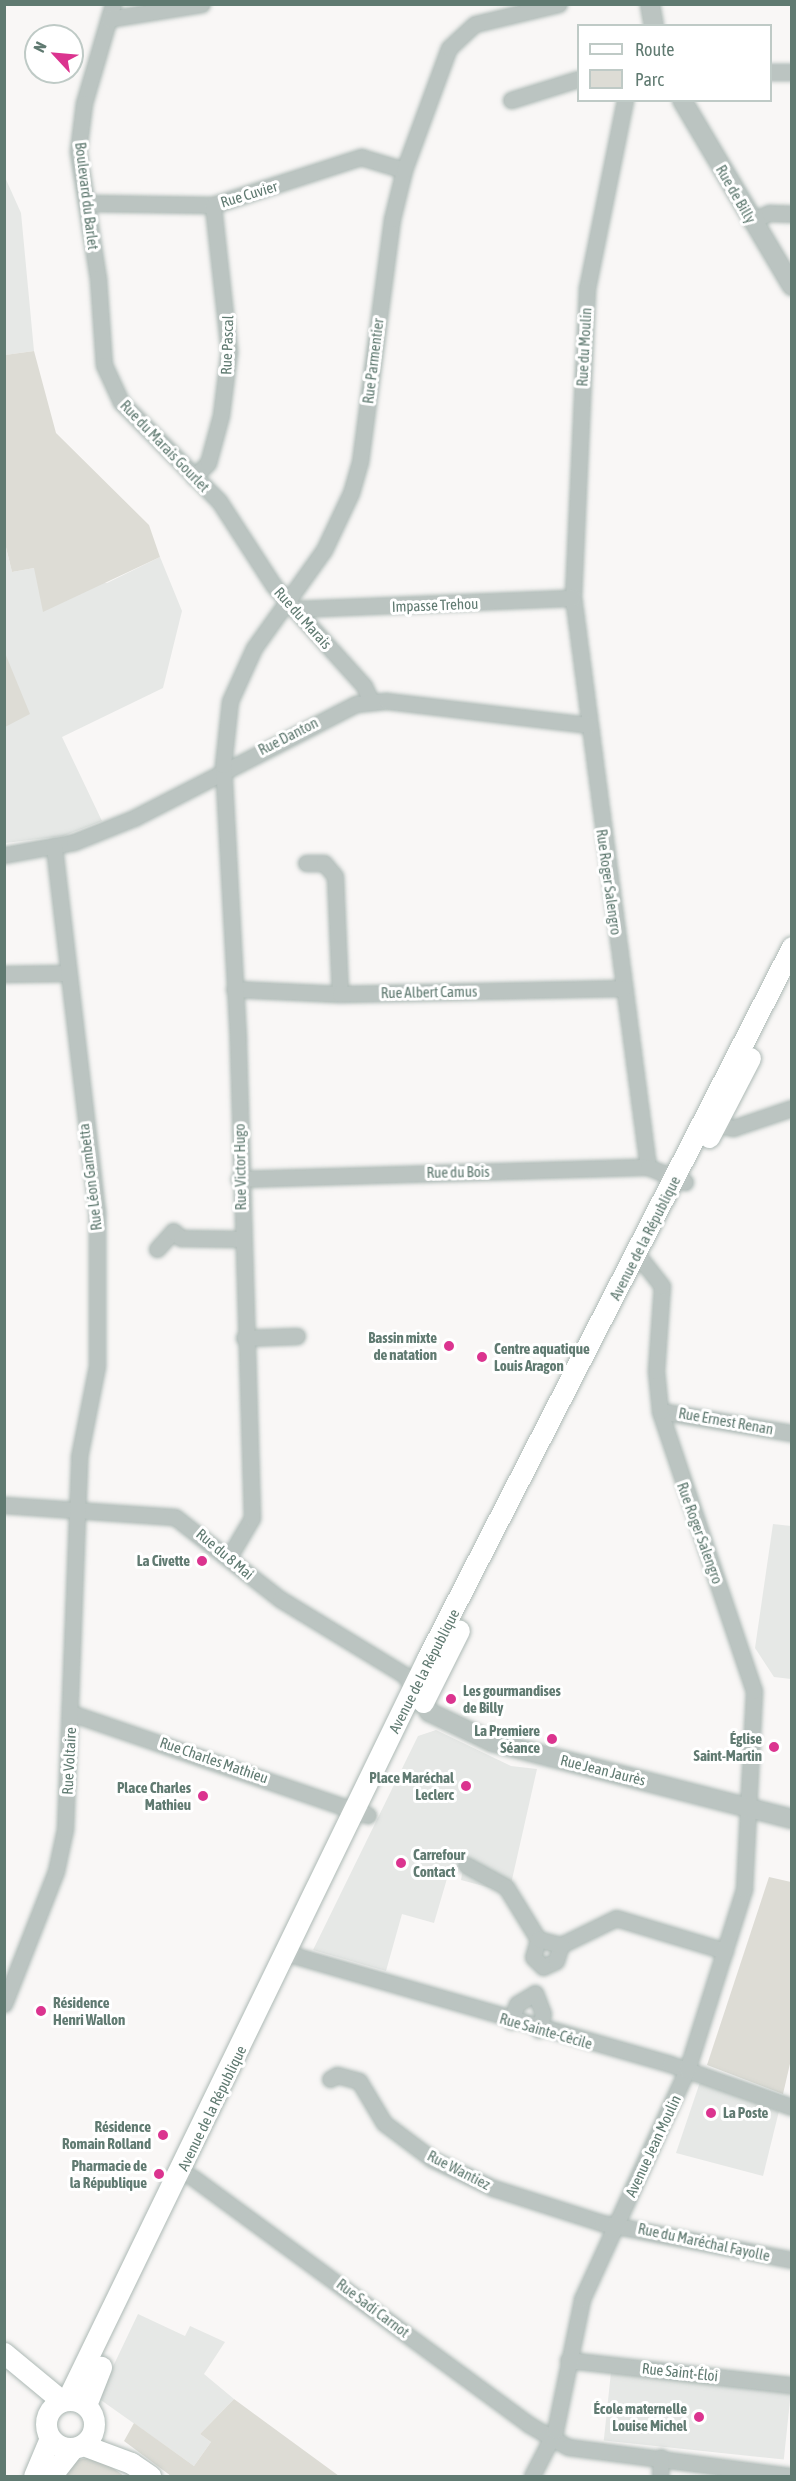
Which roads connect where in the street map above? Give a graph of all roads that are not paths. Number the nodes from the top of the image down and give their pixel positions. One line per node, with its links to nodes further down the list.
1 (202, 4): 4 (street)
2 (559, 4): 12 (street, Rue Parmentier)
3 (650, 4): 5 (street)
4 (111, 12): 13 (street, Boulevard du Barlet)
5 (654, 24)
6 (772, 72): 7 (street)
7 (792, 72)
8 (577, 80): 9 (street)
9 (511, 100)
10 (625, 102): 21 (street, Rue du Moulin)
11 (683, 102): 16 (street, Rue de Billy)
12 (404, 170): 14 (street, Rue Cuvier); 22 (street, Rue Parmentier)
13 (87, 203): 14 (street, Rue Cuvier); 18 (street, Boulevard du Barlet)
14 (213, 205): 19 (street, Rue Pascal)
15 (792, 214): 16 (street)
16 (750, 221): 17 (street, Rue de Billy)
17 (792, 286)
18 (100, 319): 19 (street, Rue du Marais Gourlet)
19 (194, 477): 20 (street, Rue du Marais Gourlet)
20 (240, 531): 22 (street, Rue du Marais)
21 (573, 597): 22 (street, Impasse Trehou); 24 (street, Rue Roger Salengro)
22 (292, 607): 23 (street, Rue du Marais); 25 (street, Rue Parmentier)
23 (371, 701): 24 (street, Rue Danton); 25 (street, Rue Danton)
24 (589, 725): 33 (street, Rue Roger Salengro)
25 (224, 770): 26 (street, Rue Danton); 34 (street, Rue Victor Hugo)
26 (54, 846): 27 (street, Rue Danton); 30 (street, Rue Léon Gambetta)
27 (4, 855)
28 (306, 863): 35 (street)
29 (792, 946): 37 (main road, Avenue de la République)
30 (68, 973): 31 (street); 49 (street, Rue Léon Gambetta)
31 (4, 974)
32 (792, 978): 37 (main road, Avenue de la République)
33 (624, 988): 35 (street, Rue Albert Camus); 38 (street, Rue Roger Salengro)
34 (234, 989): 35 (street, Rue Albert Camus); 39 (street, Rue Victor Hugo)
35 (340, 994)
36 (792, 1108): 37 (street)
37 (709, 1123): 40 (main road, Avenue de la République)
38 (648, 1167): 39 (street, Rue du Bois); 40 (street, Rue du Bois)
39 (239, 1179): 41 (street, Rue Victor Hugo)
40 (681, 1179): 43 (main road, Avenue de la République)
41 (242, 1239): 42 (street); 45 (street, Rue Victor Hugo)
42 (157, 1249)
43 (641, 1257): 46 (street, Rue Roger Salengro); 51 (main road, Avenue de la République)
44 (297, 1336): 45 (street)
45 (244, 1338): 50 (street, Rue Victor Hugo)
46 (660, 1411): 47 (street, Rue Ernest Renan); 53 (street, Rue Roger Salengro)
47 (792, 1432)
48 (4, 1505): 49 (street, Rue du 8 Mai)
49 (78, 1508): 50 (street, Rue du 8 Mai); 52 (street, Rue Voltaire)
50 (229, 1557): 51 (street, Rue du 8 Mai)
51 (419, 1696): 53 (street, Rue Jean Jaurès); 54 (main road, Avenue de la République)
52 (71, 1713): 54 (street, Rue Charles Mathieu); 63 (street, Rue Voltaire)
53 (748, 1808): 55 (street, Rue Jean Jaurès); 59 (street, Avenue Jean Moulin)
54 (362, 1812): 60 (main road, Avenue de la République)
55 (792, 1819)
56 (466, 1865): 57 (street)
57 (538, 1939): 58 (street); 61 (street)
58 (561, 1945): 59 (street); 61 (street)
59 (725, 1951): 66 (street, Avenue Jean Moulin)
60 (292, 1956): 64 (street, Rue Sainte-Cécile); 69 (main road, Avenue de la République); 76 (main road, Avenue de la République)
61 (543, 1967): 62 (street)
62 (535, 1993): 64 (street); 65 (street)
63 (4, 2004)
64 (511, 2020): 65 (street, Rue Sainte-Cécile)
65 (539, 2029): 66 (street, Rue Sainte-Cécile)
66 (687, 2070): 68 (street, Rue Sainte-Cécile); 70 (street, Avenue Jean Moulin)
67 (330, 2079): 70 (street, Rue Wantiez)
68 (792, 2107)
69 (192, 2177): 76 (main road, Avenue de la République); 78 (street, Rue Sadi Carnot)
70 (617, 2223): 71 (street, Rue du Maréchal Fayolle); 73 (street, Avenue Jean Moulin)
71 (792, 2260)
72 (4, 2353): 76 (main road)
73 (568, 2360): 75 (street, Rue Saint-Éloi); 78 (street, Avenue Jean Moulin)
74 (4, 2367): 77 (main road)
75 (792, 2385)
76 (77, 2407): 77 (main road); 79 (main road); 81 (main road)
77 (48, 2428): 79 (main road); 82 (main road)
78 (552, 2439): 80 (street, Rue Sadi Carnot); 85 (street, Avenue Jean Moulin)
79 (77, 2447): 81 (main road); 83 (main road)
80 (661, 2457): 86 (street); 87 (street, Rue Sadi Carnot)
81 (131, 2463): 84 (main road)
82 (34, 2476)
83 (51, 2476)
84 (150, 2476)
85 (532, 2476)
86 (660, 2476)
87 (790, 2476)

